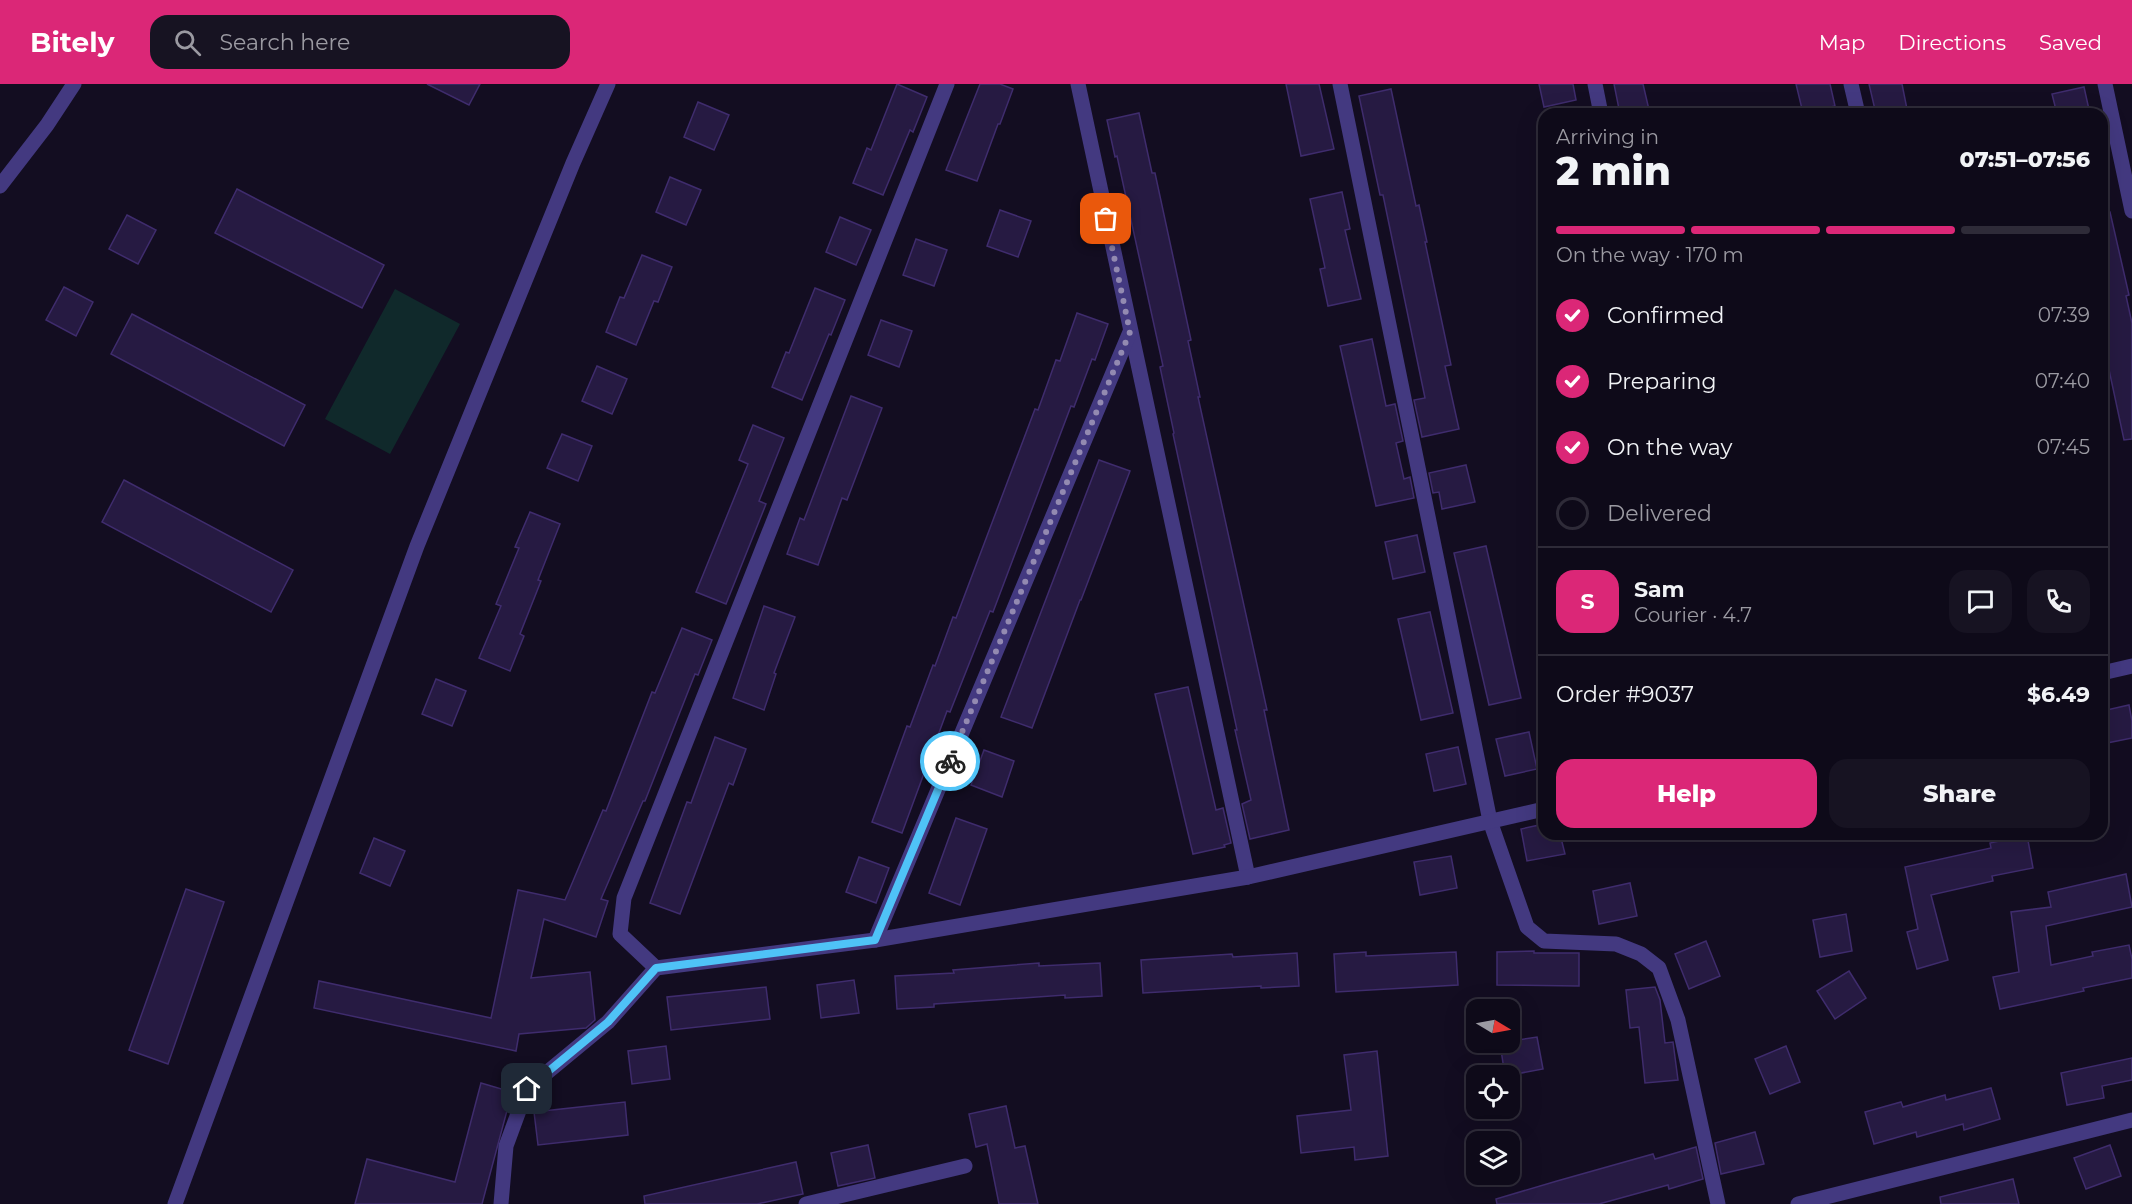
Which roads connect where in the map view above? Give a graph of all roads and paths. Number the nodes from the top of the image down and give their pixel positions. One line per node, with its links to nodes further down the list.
1 (74, 84): 11 (street)
2 (608, 84): 23 (street)
3 (947, 84): 20 (street)
4 (1078, 84): 13 (street)
5 (1340, 84): 17 (street)
6 (1595, 84): 9 (street)
7 (1851, 84): 10 (street)
8 (2105, 84): 12 (street)
9 (1600, 108)
10 (1857, 108)
11 (0, 186)
12 (2132, 212)
13 (1130, 332): 18 (street); 19 (street)
14 (2132, 666): 15 (street)
15 (2108, 672)
16 (1538, 810): 17 (street)
17 (1490, 821): 18 (street); 26 (street)
18 (1248, 877): 19 (street)
19 (875, 940): 20 (street)
20 (656, 968): 24 (street)
21 (2132, 1120): 27 (street)
22 (965, 1166): 25 (street)
23 (175, 1204)
24 (501, 1204)
25 (806, 1204)
26 (1718, 1204)
27 (1798, 1204)

